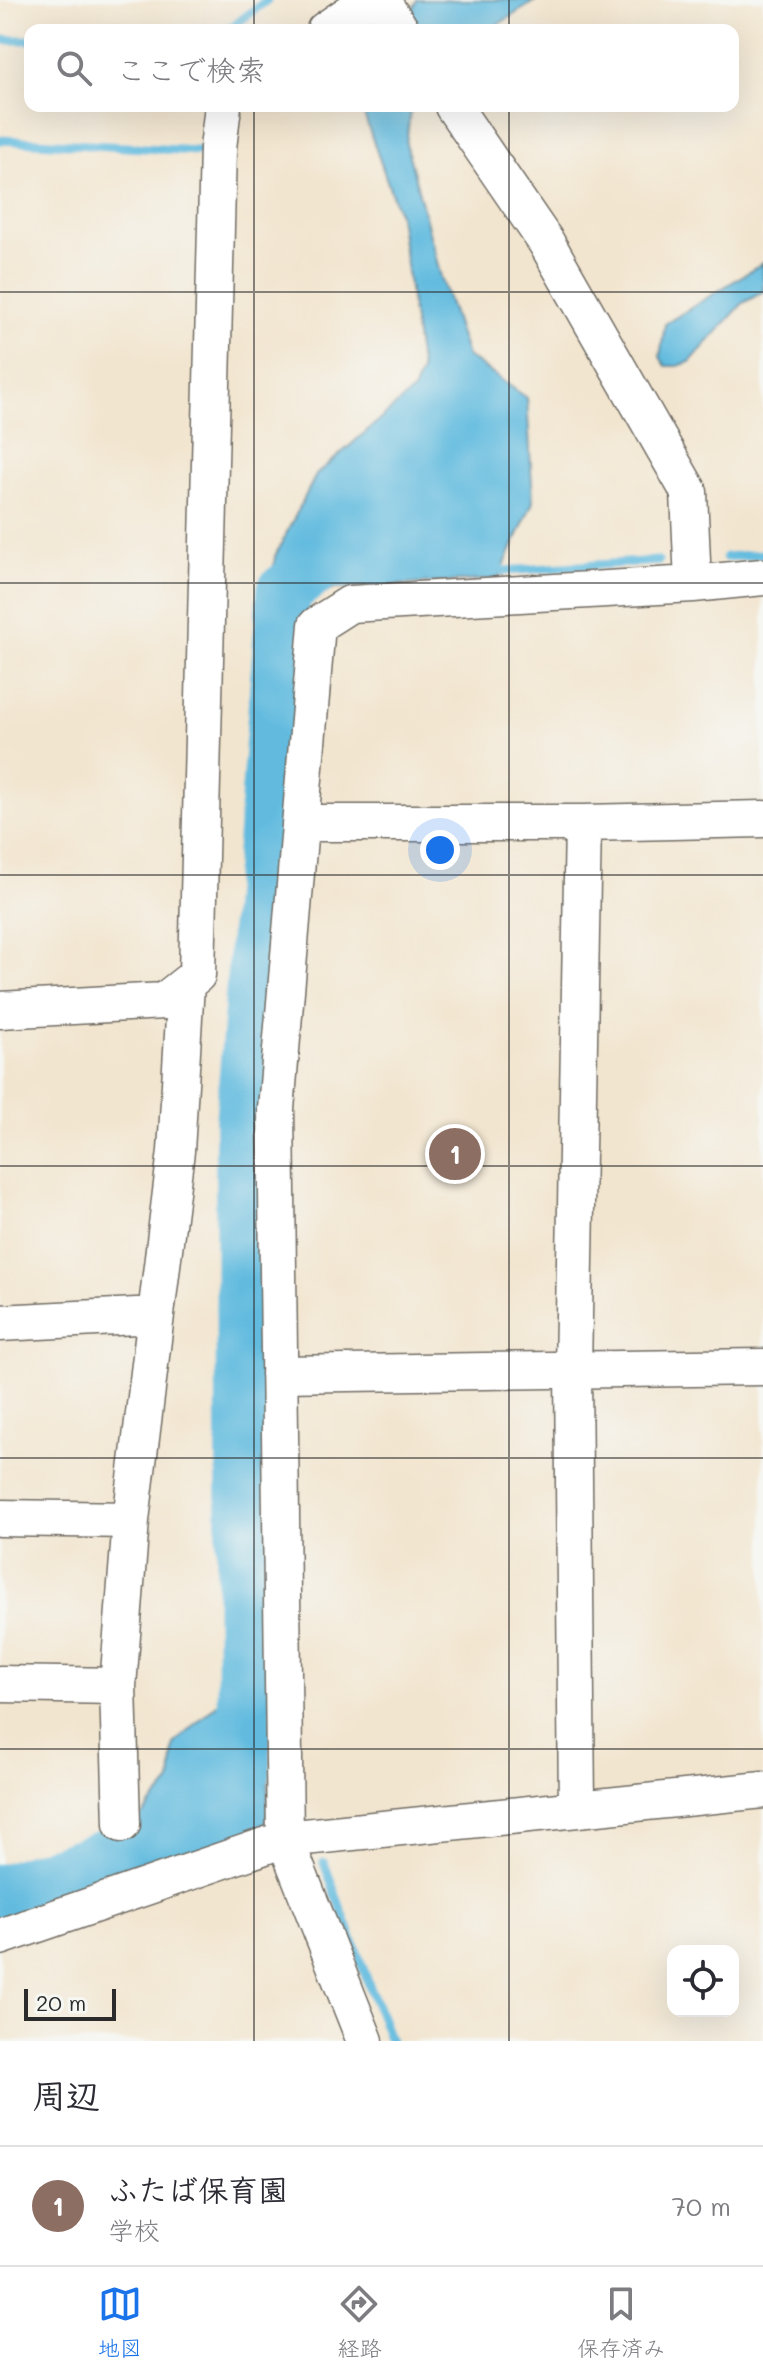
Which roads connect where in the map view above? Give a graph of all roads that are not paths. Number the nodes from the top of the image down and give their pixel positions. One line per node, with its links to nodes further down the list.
1 (386, 13): 2 (street)
2 (347, 24)
3 (222, 112): 10 (street)
4 (457, 112): 6 (street)
5 (763, 577): 6 (street)
6 (693, 584): 8 (street)
7 (763, 819): 9 (street)
8 (300, 823): 9 (street); 16 (street)
9 (583, 823): 15 (street)
10 (186, 984): 11 (street); 12 (street)
11 (0, 1010)
12 (156, 1315): 13 (street); 18 (street)
13 (0, 1323)
14 (763, 1367): 15 (street)
15 (573, 1370): 16 (street); 22 (street)
16 (279, 1374): 24 (street)
17 (0, 1518): 18 (street)
18 (131, 1520): 20 (street)
19 (0, 1684): 20 (street)
20 (118, 1686): 23 (street)
21 (763, 1790): 22 (street)
22 (577, 1809): 24 (street)
23 (122, 1824)
24 (285, 1839): 25 (street); 26 (street)
25 (0, 1937)
26 (365, 2041)

